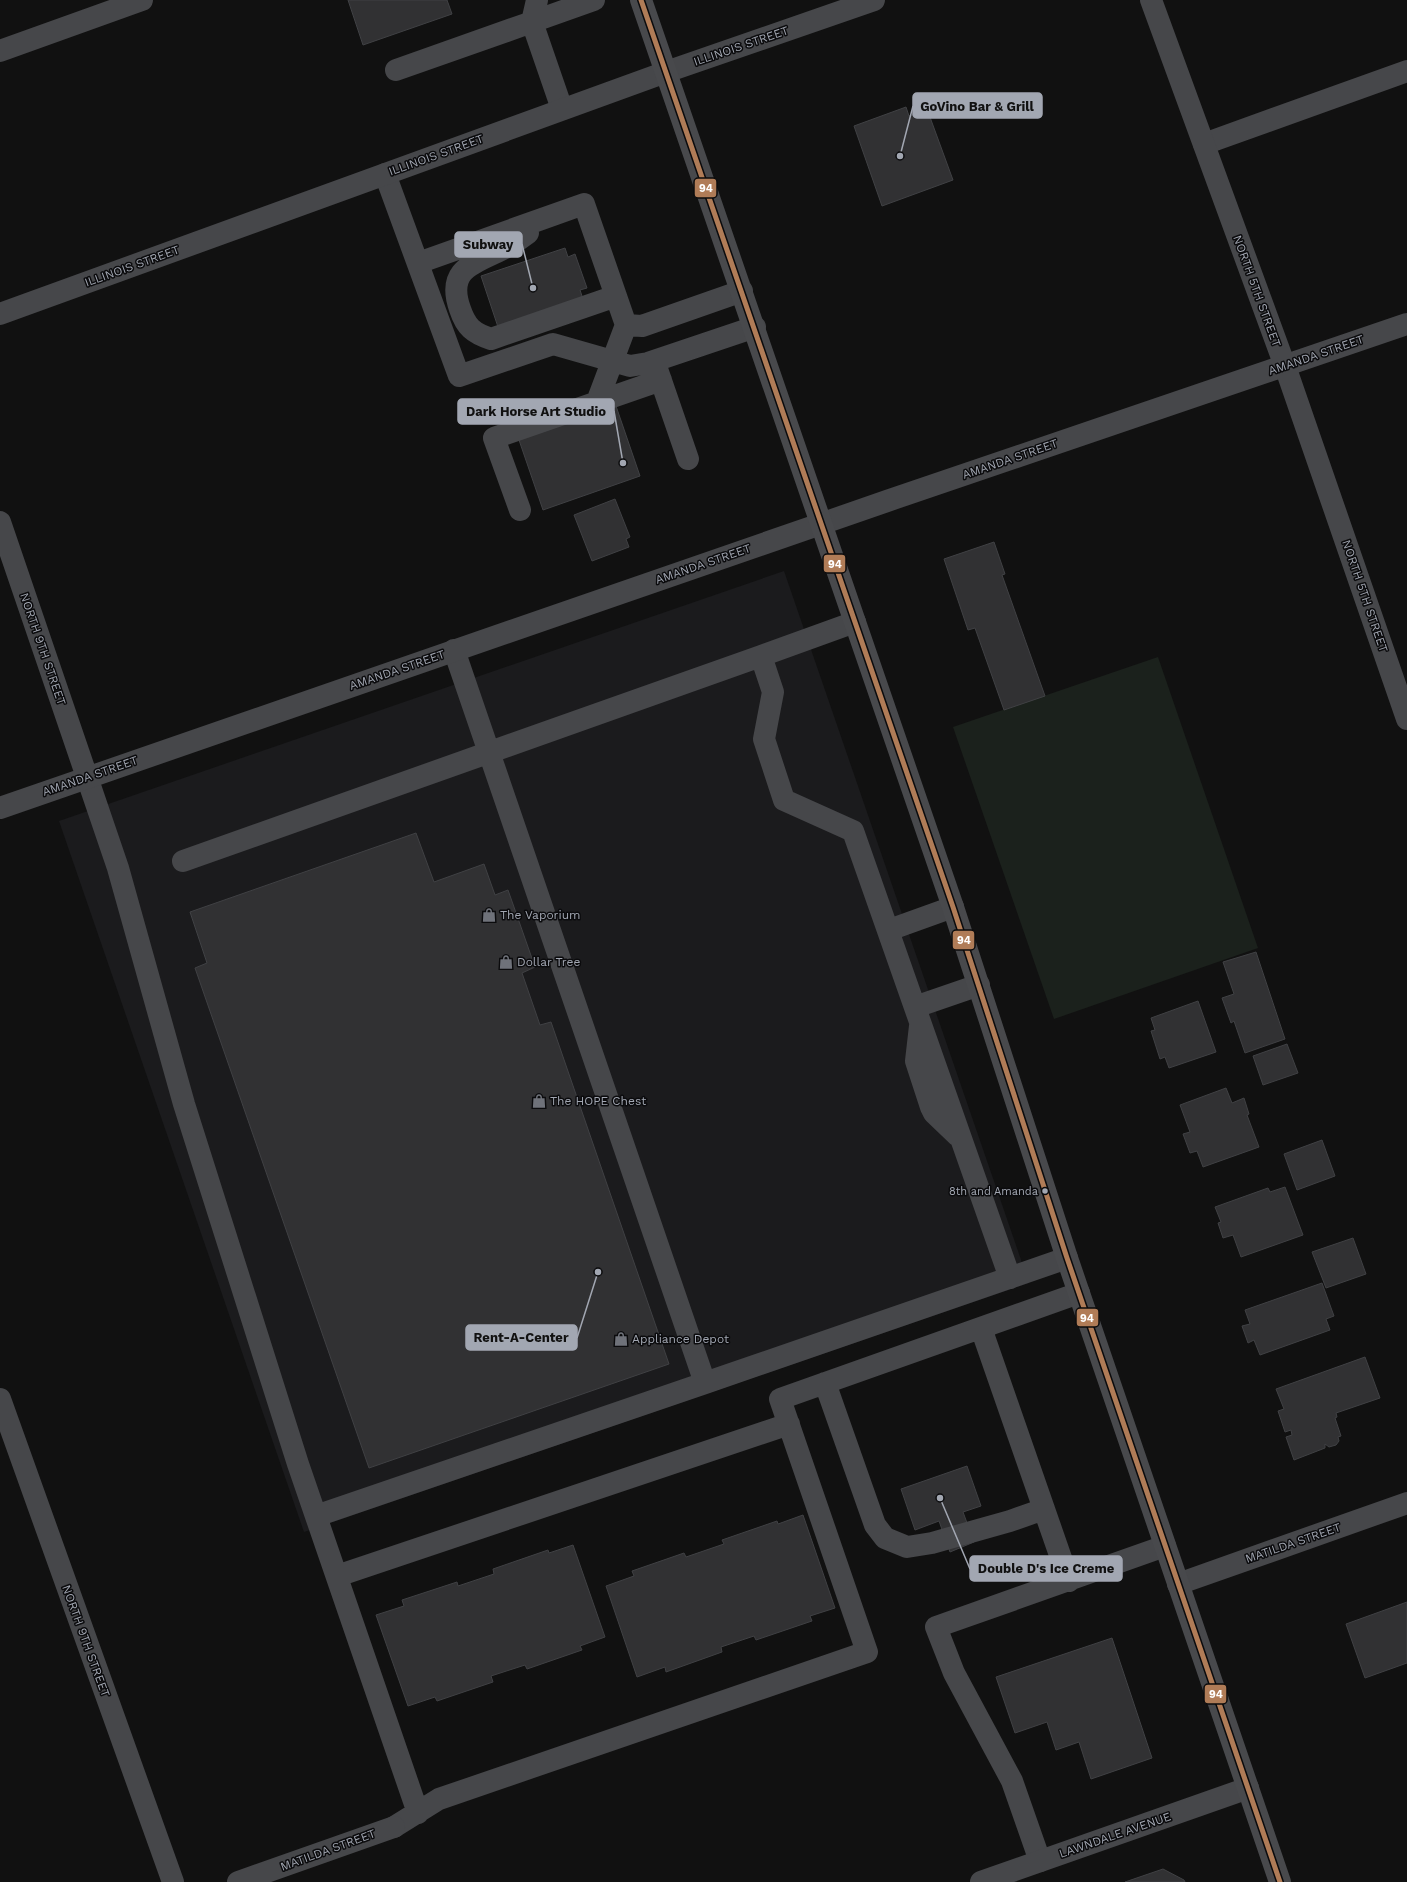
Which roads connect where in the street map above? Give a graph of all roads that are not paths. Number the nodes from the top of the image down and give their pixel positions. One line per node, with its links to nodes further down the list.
1 (142, 0): 8 (street)
2 (537, 0): 7 (street)
3 (594, 0): 7 (street)
4 (641, 0): 11 (main road)
5 (874, 0): 11 (street, ILLINOIS STREET)
6 (1151, 0): 13 (street, NORTH 5TH STREET)
7 (532, 22): 9 (street); 12 (street)
8 (0, 50)
9 (396, 70)
10 (1407, 71): 13 (street)
11 (666, 72): 12 (street, ILLINOIS STREET); 17 (main road)
12 (562, 109): 14 (street, ILLINOIS STREET)
13 (1204, 144): 24 (street, NORTH 5TH STREET)
14 (385, 174): 16 (street); 19 (street, ILLINOIS STREET)
15 (548, 217): 16 (street); 18 (street); 18 (street)
16 (418, 264): 23 (street)
17 (742, 291): 21 (street); 22 (main road)
18 (616, 296): 21 (street)
19 (0, 314)
20 (1407, 324): 24 (street, AMANDA STREET)
21 (626, 325): 23 (street)
22 (755, 327): 25 (street); 30 (main road)
23 (613, 360): 25 (street); 26 (street)
24 (1285, 366): 30 (street, AMANDA STREET); 35 (street, NORTH 5TH STREET)
25 (658, 370): 26 (street); 27 (street)
26 (597, 402): 28 (street)
27 (688, 459)
28 (520, 510)
29 (0, 522): 31 (street, NORTH 9TH STREET)
30 (821, 524): 32 (main road); 33 (street, AMANDA STREET)
31 (7, 565): 37 (street, NORTH 9TH STREET)
32 (855, 622): 34 (street); 40 (main road)
33 (454, 650): 36 (street); 37 (street, AMANDA STREET)
34 (761, 656): 36 (street); 41 (street)
35 (1407, 719)
36 (489, 753): 39 (street); 48 (street)
37 (87, 777): 38 (street, AMANDA STREET); 54 (street, NORTH 9TH STREET)
38 (0, 808)
39 (183, 861)
40 (953, 907): 41 (street); 42 (main road)
41 (889, 930): 43 (street)
42 (979, 984): 43 (street); 44 (main road)
43 (918, 1014): 45 (street)
44 (1067, 1258): 45 (street); 46 (main road)
45 (1010, 1278): 48 (street)
46 (1079, 1293): 47 (street); 55 (main road)
47 (981, 1328): 49 (street); 53 (street)
48 (705, 1383): 54 (street)
49 (825, 1383): 51 (street); 53 (street)
50 (0, 1399): 63 (street, NORTH 9TH STREET)
51 (789, 1424): 56 (street); 60 (street, MATILDA STREET)
52 (1407, 1503): 58 (street, MATILDA STREET)
53 (1044, 1509): 57 (street)
54 (316, 1516): 56 (street, NORTH 9TH STREET)
55 (1165, 1546): 57 (street); 58 (main road)
56 (336, 1576): 60 (street, NORTH 9TH STREET)
57 (1069, 1580): 61 (street)
58 (1178, 1584): 59 (main road)
59 (1248, 1788): 61 (street, LAWNDALE AVENUE); 66 (main road)
60 (418, 1813): 64 (street, MATILDA STREET)
61 (1040, 1861): 62 (street, LAWNDALE AVENUE)
62 (1012, 1877): 65 (street, LAWNDALE AVENUE)
63 (173, 1882)
64 (238, 1882)
65 (982, 1882)
66 (1280, 1882)

